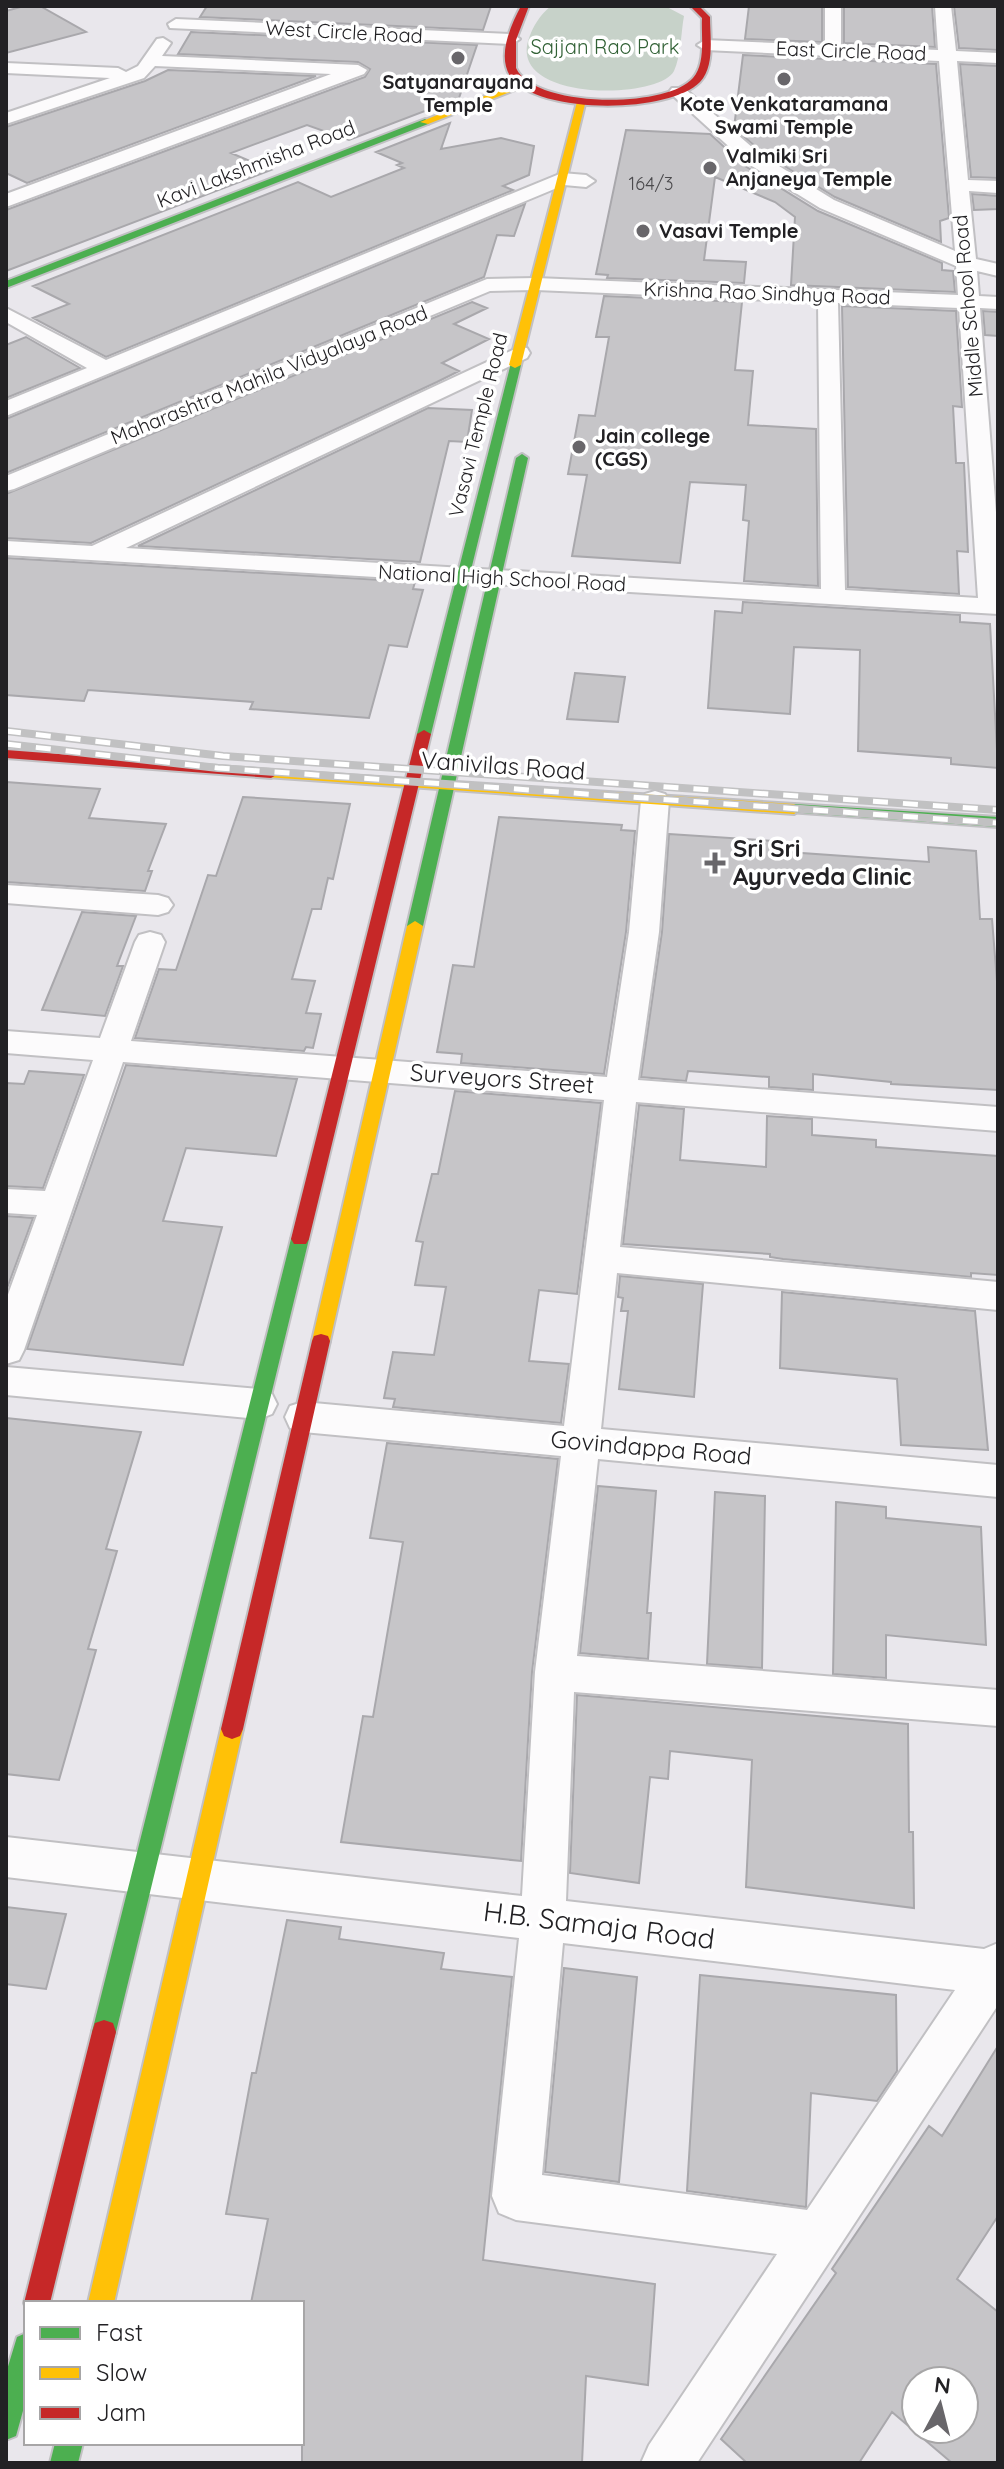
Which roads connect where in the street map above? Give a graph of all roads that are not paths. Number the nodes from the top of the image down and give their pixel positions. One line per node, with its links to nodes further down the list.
1 (187, 6): 6 (street)
2 (525, 6): 7 (main road)
3 (694, 6): 8 (main road)
4 (833, 6): 9 (street)
5 (943, 6): 10 (street, Middle School Road)
6 (176, 24): 7 (street, West Circle Road); 12 (street)
7 (512, 39): 14 (main road)
8 (705, 45): 9 (street, East Circle Road); 15 (main road)
9 (833, 51): 10 (street, East Circle Road)
10 (947, 55): 11 (street, East Circle Road); 20 (street, Middle School Road)
11 (998, 58)
12 (145, 67): 13 (street); 17 (street); 22 (street)
13 (6, 68)
14 (522, 84): 16 (main road); 26 (main road, Kavi Lakshmisha Road)
15 (678, 92): 16 (main road); 23 (street)
16 (581, 100): 18 (main road, Vasavi Temple Road)
17 (6, 119)
18 (562, 179): 19 (street); 25 (main road, Vasavi Temple Road); 32 (street)
19 (586, 181)
20 (958, 185): 21 (street); 23 (street, Middle School Road)
21 (998, 187)
22 (6, 201)
23 (966, 263): 24 (street); 28 (street, Middle School Road)
24 (998, 270)
25 (536, 284): 27 (street, Krishna Rao Sindhya Road); 31 (main road, Vasavi Temple Road); 35 (street, Maharashtra Mahila Vidyalaya Road)
26 (6, 285)
27 (828, 296): 28 (street, Krishna Rao Sindhya Road); 40 (street)
28 (968, 302): 29 (street, Krishna Rao Sindhya Road); 41 (street, Middle School Road)
29 (998, 303)
30 (6, 314): 32 (street)
31 (519, 353): 34 (main road, Vasavi Temple Road); 37 (street)
32 (104, 368): 33 (street)
33 (6, 409)
34 (513, 434): 38 (main road, Vasavi Temple Road); 39 (main road, Vasavi Temple Road)
35 (6, 484)
36 (6, 548): 37 (street, National High School Road)
37 (92, 554): 38 (street, National High School Road)
38 (464, 576): 39 (street, National High School Road); 44 (main road, Vasavi Temple Road)
39 (495, 578): 40 (street, National High School Road); 45 (main road, Vasavi Temple Road)
40 (833, 597): 41 (street, National High School Road)
41 (994, 607)
42 (6, 754): 46 (main road, Vanivilas Road)
43 (392, 759): 44 (main road, Vanivilas Road)
44 (418, 761): 45 (main road, Vanivilas Road); 46 (main road, Vasavi Temple Road)
45 (460, 764): 47 (main road, Vasavi Temple Road)
46 (412, 784): 47 (main road, Vanivilas Road); 55 (main road, Vasavi Temple Road)
47 (448, 787): 48 (main road, Vanivilas Road); 56 (main road, Vasavi Temple Road)
48 (655, 800): 49 (main road, Vanivilas Road); 57 (street)
49 (998, 822)
50 (6, 894): 51 (street)
51 (158, 905)
52 (150, 942): 54 (street)
53 (6, 1042): 54 (street, Surveyors Street)
54 (112, 1050): 55 (street, Surveyors Street); 60 (street)
55 (342, 1067): 56 (street, Surveyors Street); 65 (main road, Vasavi Temple Road)
56 (383, 1070): 57 (street, Surveyors Street); 66 (main road, Vasavi Temple Road)
57 (621, 1089): 58 (street, Surveyors Street); 61 (street)
58 (998, 1119)
59 (6, 1201): 60 (street)
60 (55, 1204): 63 (street)
61 (602, 1258): 62 (street); 67 (street)
62 (998, 1296)
63 (6, 1350)
64 (6, 1381): 65 (street)
65 (259, 1404): 72 (main road, Vasavi Temple Road)
66 (303, 1417): 67 (street, Govindappa Road); 73 (main road, Vasavi Temple Road)
67 (579, 1441): 68 (street, Govindappa Road); 69 (street)
68 (998, 1481)
69 (555, 1672): 70 (street); 74 (street)
70 (998, 1708)
71 (6, 1857): 72 (street)
72 (143, 1872): 73 (street, H.B. Samaja Road); 77 (main road, Vasavi Temple Road)
73 (198, 1879): 74 (street, H.B. Samaja Road); 78 (main road, Vasavi Temple Road)
74 (543, 1918): 75 (street, H.B. Samaja Road); 76 (street)
75 (996, 1971): 76 (street)
76 (816, 2235): 81 (street)
77 (37, 2301)
78 (101, 2301)
79 (24, 2354): 80 (main road)
80 (6, 2426)
81 (667, 2463)

